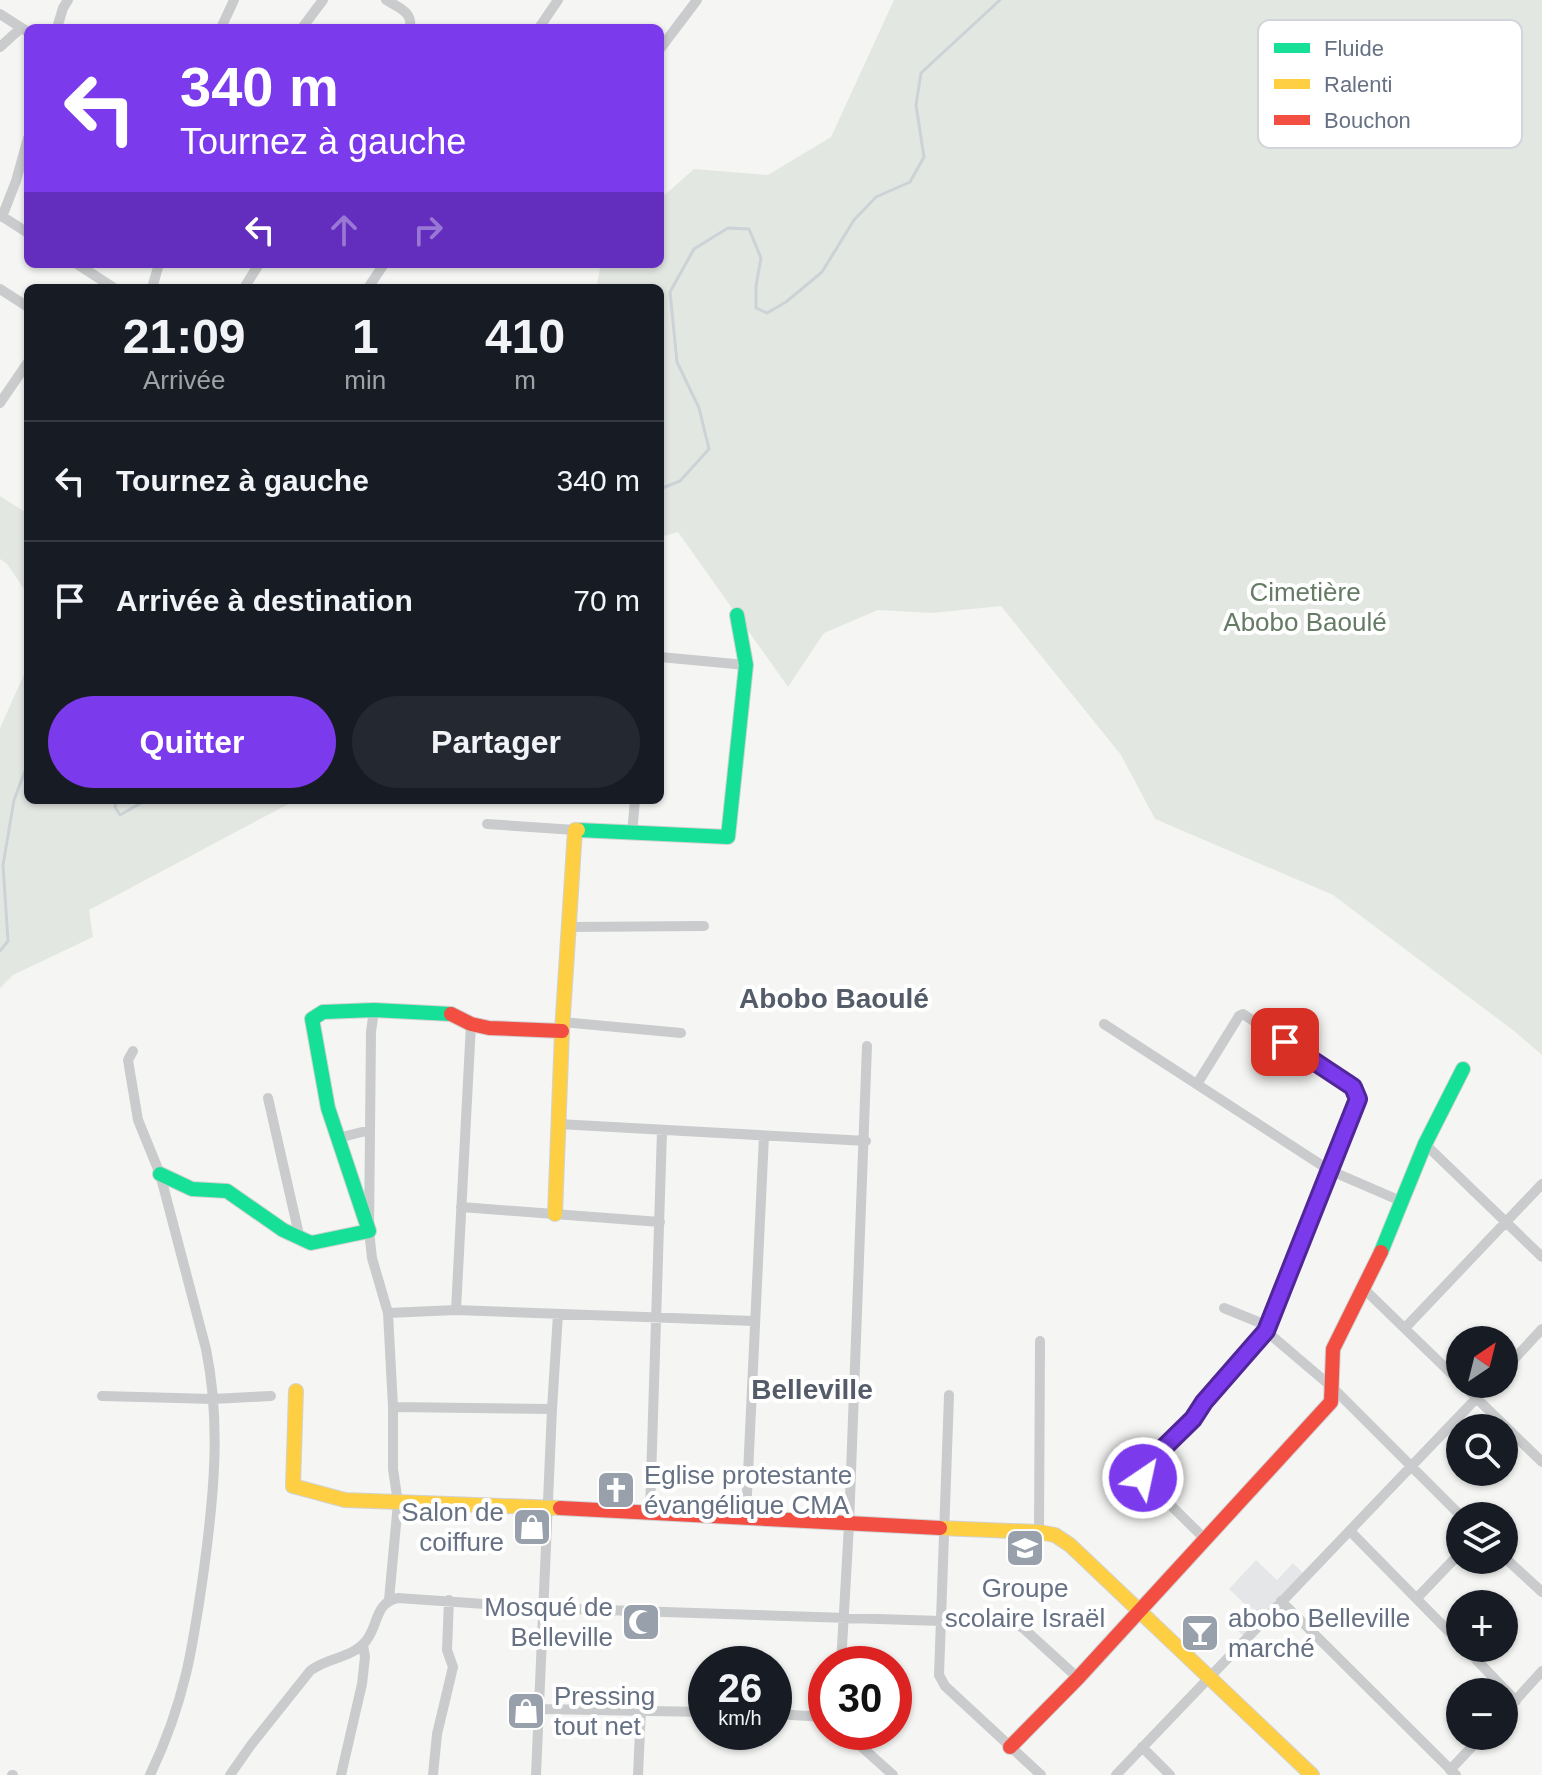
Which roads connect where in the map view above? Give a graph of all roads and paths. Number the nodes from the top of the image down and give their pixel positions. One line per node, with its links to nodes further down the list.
1 (68, 0): 8 (street)
2 (234, 0): 9 (street)
3 (323, 0): 10 (street)
4 (386, 0): 11 (street)
5 (558, 0): 12 (street)
6 (697, 0): 14 (street)
7 (0, 14): 13 (street)
8 (58, 24)
9 (223, 24)
10 (305, 24)
11 (411, 24)
12 (542, 24)
13 (24, 30): 15 (street)
14 (664, 44)
15 (0, 47)
16 (24, 152): 17 (street)
17 (1, 216): 18 (street)
18 (24, 230)
19 (82, 268): 20 (street)
20 (100, 284)
21 (0, 289): 22 (street)
22 (24, 304)
23 (24, 368): 24 (street)
24 (0, 403)
25 (737, 615): 27 (street)
26 (664, 657): 27 (street)
27 (746, 665): 31 (street)
28 (635, 804): 31 (street)
29 (487, 824): 30 (street)
30 (575, 830): 31 (street); 33 (street)
31 (632, 833)
32 (704, 926): 33 (street)
33 (568, 927): 37 (street)
34 (374, 1010): 35 (street); 45 (street); 48 (street)
35 (471, 1024): 37 (street); 57 (street)
36 (1104, 1024): 42 (street)
37 (562, 1026): 38 (street); 44 (street)
38 (681, 1033)
39 (867, 1046): 49 (street)
40 (133, 1051): 52 (street)
41 (1463, 1069): 50 (street)
42 (1197, 1084): 51 (street); 51 (street)
43 (268, 1098): 62 (street)
44 (558, 1124): 46 (street); 58 (street)
45 (370, 1130): 48 (street); 61 (street)
46 (662, 1131): 47 (street); 59 (street)
47 (764, 1136): 49 (street); 70 (street)
48 (338, 1138): 61 (street)
49 (866, 1141): 93 (street)
50 (1425, 1144): 55 (street); 60 (street)
51 (1329, 1170): 55 (street); 71 (street)
52 (160, 1174): 54 (street); 56 (street)
53 (1542, 1184): 60 (street)
54 (183, 1186): 56 (street); 62 (street)
55 (1403, 1202): 64 (street)
56 (168, 1206): 82 (street)
57 (461, 1207): 58 (street); 66 (street)
58 (555, 1214): 59 (street)
59 (660, 1222): 69 (street)
60 (1506, 1222): 63 (street); 72 (street)
61 (369, 1231): 62 (street); 67 (street)
62 (300, 1239)
63 (1542, 1257)
64 (1364, 1289): 72 (street); 77 (street)
65 (1224, 1308): 71 (street)
66 (456, 1310): 67 (street); 68 (street)
67 (388, 1313): 84 (street)
68 (558, 1314): 69 (street); 85 (street)
69 (655, 1317): 70 (street); 91 (street)
70 (754, 1321): 92 (street)
71 (1267, 1328): 77 (street); 97 (street)
72 (1405, 1328): 76 (street)
73 (1542, 1329): 75 (street)
74 (1040, 1341): 96 (street)
75 (1518, 1355)
76 (1446, 1368)
77 (1333, 1388): 87 (street); 97 (street)
78 (296, 1391): 89 (street)
79 (949, 1395): 94 (street)
80 (102, 1396): 82 (street)
81 (271, 1396): 82 (street)
82 (213, 1399): 126 (street)
83 (1477, 1399): 86 (street); 87 (street)
84 (393, 1407): 85 (street); 89 (street)
85 (552, 1409): 90 (street)
86 (1542, 1461)
87 (1411, 1466): 88 (street); 95 (street)
88 (1447, 1502)
89 (398, 1503): 90 (street); 102 (street)
90 (547, 1507): 91 (street); 105 (street)
91 (650, 1511): 92 (street)
92 (746, 1515): 93 (street)
93 (849, 1525): 94 (street); 107 (street)
94 (944, 1528): 96 (street); 108 (street)
95 (1350, 1531): 101 (street); 104 (street)
96 (1039, 1532): 106 (street)
97 (1205, 1539): 106 (street)
98 (1446, 1568): 101 (street)
99 (1518, 1570): 100 (street)
100 (1542, 1592)
101 (1417, 1598): 109 (street)
102 (389, 1600): 103 (street); 110 (street)
103 (449, 1600): 105 (street); 129 (street)
104 (1281, 1601): 115 (street); 125 (street)
105 (543, 1608): 107 (street); 118 (street)
106 (1140, 1612): 114 (street); 115 (street)
107 (843, 1618): 108 (street); 111 (street)
108 (941, 1621): 114 (street); 121 (street)
109 (1446, 1628)
110 (363, 1644): 127 (street); 128 (street)
111 (842, 1646)
112 (1478, 1662): 116 (street)
113 (1542, 1671): 117 (street)
114 (1078, 1678): 121 (street)
115 (1210, 1678): 122 (street); 136 (street)
116 (1494, 1678)
117 (1518, 1699)
118 (539, 1709): 119 (street); 130 (street)
119 (641, 1709): 120 (street); 131 (street)
120 (688, 1711)
121 (1010, 1747): 133 (street)
122 (1142, 1747): 134 (street); 135 (street)
123 (865, 1750): 132 (street)
124 (1471, 1750): 125 (street)
125 (1453, 1772)
126 (150, 1775)
127 (230, 1775)
128 (341, 1775)
129 (433, 1775)
130 (536, 1775)
131 (638, 1775)
132 (893, 1775)
133 (1041, 1775)
134 (1116, 1775)
135 (1170, 1775)
136 (1312, 1775)

